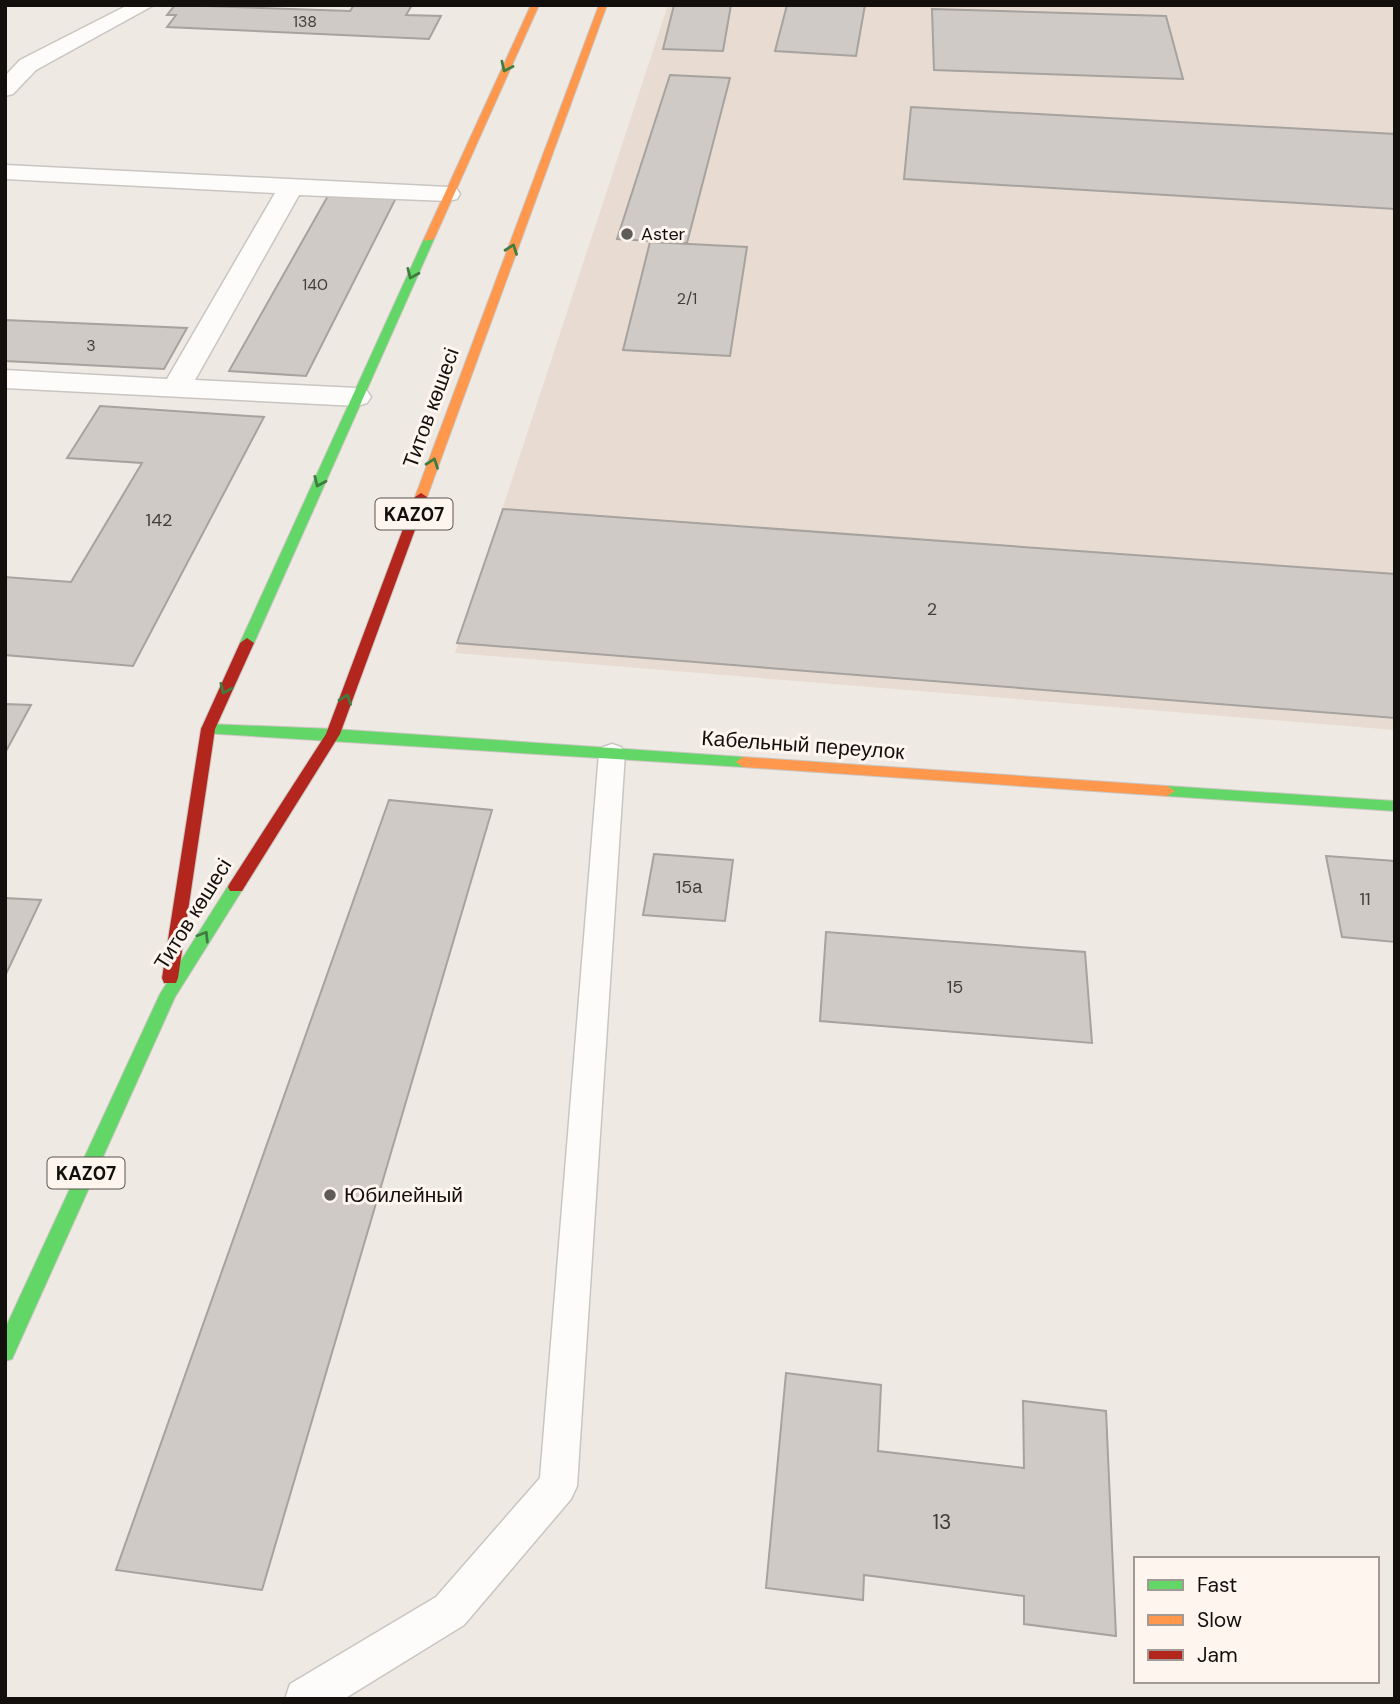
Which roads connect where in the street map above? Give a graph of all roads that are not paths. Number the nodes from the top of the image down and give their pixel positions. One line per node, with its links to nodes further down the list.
1 (144, 5): 4 (street)
2 (535, 5): 7 (main road, Титов көшесі / KAZ07, one-way to 7)
3 (603, 5): 12 (main road, Титов көшесі / KAZ07, one-way to 3)
4 (5, 89)
5 (5, 172): 6 (street)
6 (290, 187): 7 (street); 9 (street)
7 (448, 194): 10 (main road, Титов көшесі / KAZ07, one-way to 10)
8 (5, 379): 9 (street)
9 (176, 388): 10 (street)
10 (357, 397): 11 (main road, Титов көшесі / KAZ07, one-way to 11)
11 (208, 729): 12 (main road, Кабельный переулок); 15 (main road, Титов көшесі / KAZ07)
12 (333, 734): 13 (main road, Кабельный переулок); 15 (main road, Титов көшесі / KAZ07, one-way to 12)
13 (611, 753): 14 (main road, Кабельный переулок); 17 (lane)
14 (1395, 806)
15 (167, 993): 16 (main road, Титов көшесі / KAZ07)
16 (5, 1352)
17 (305, 1699)

